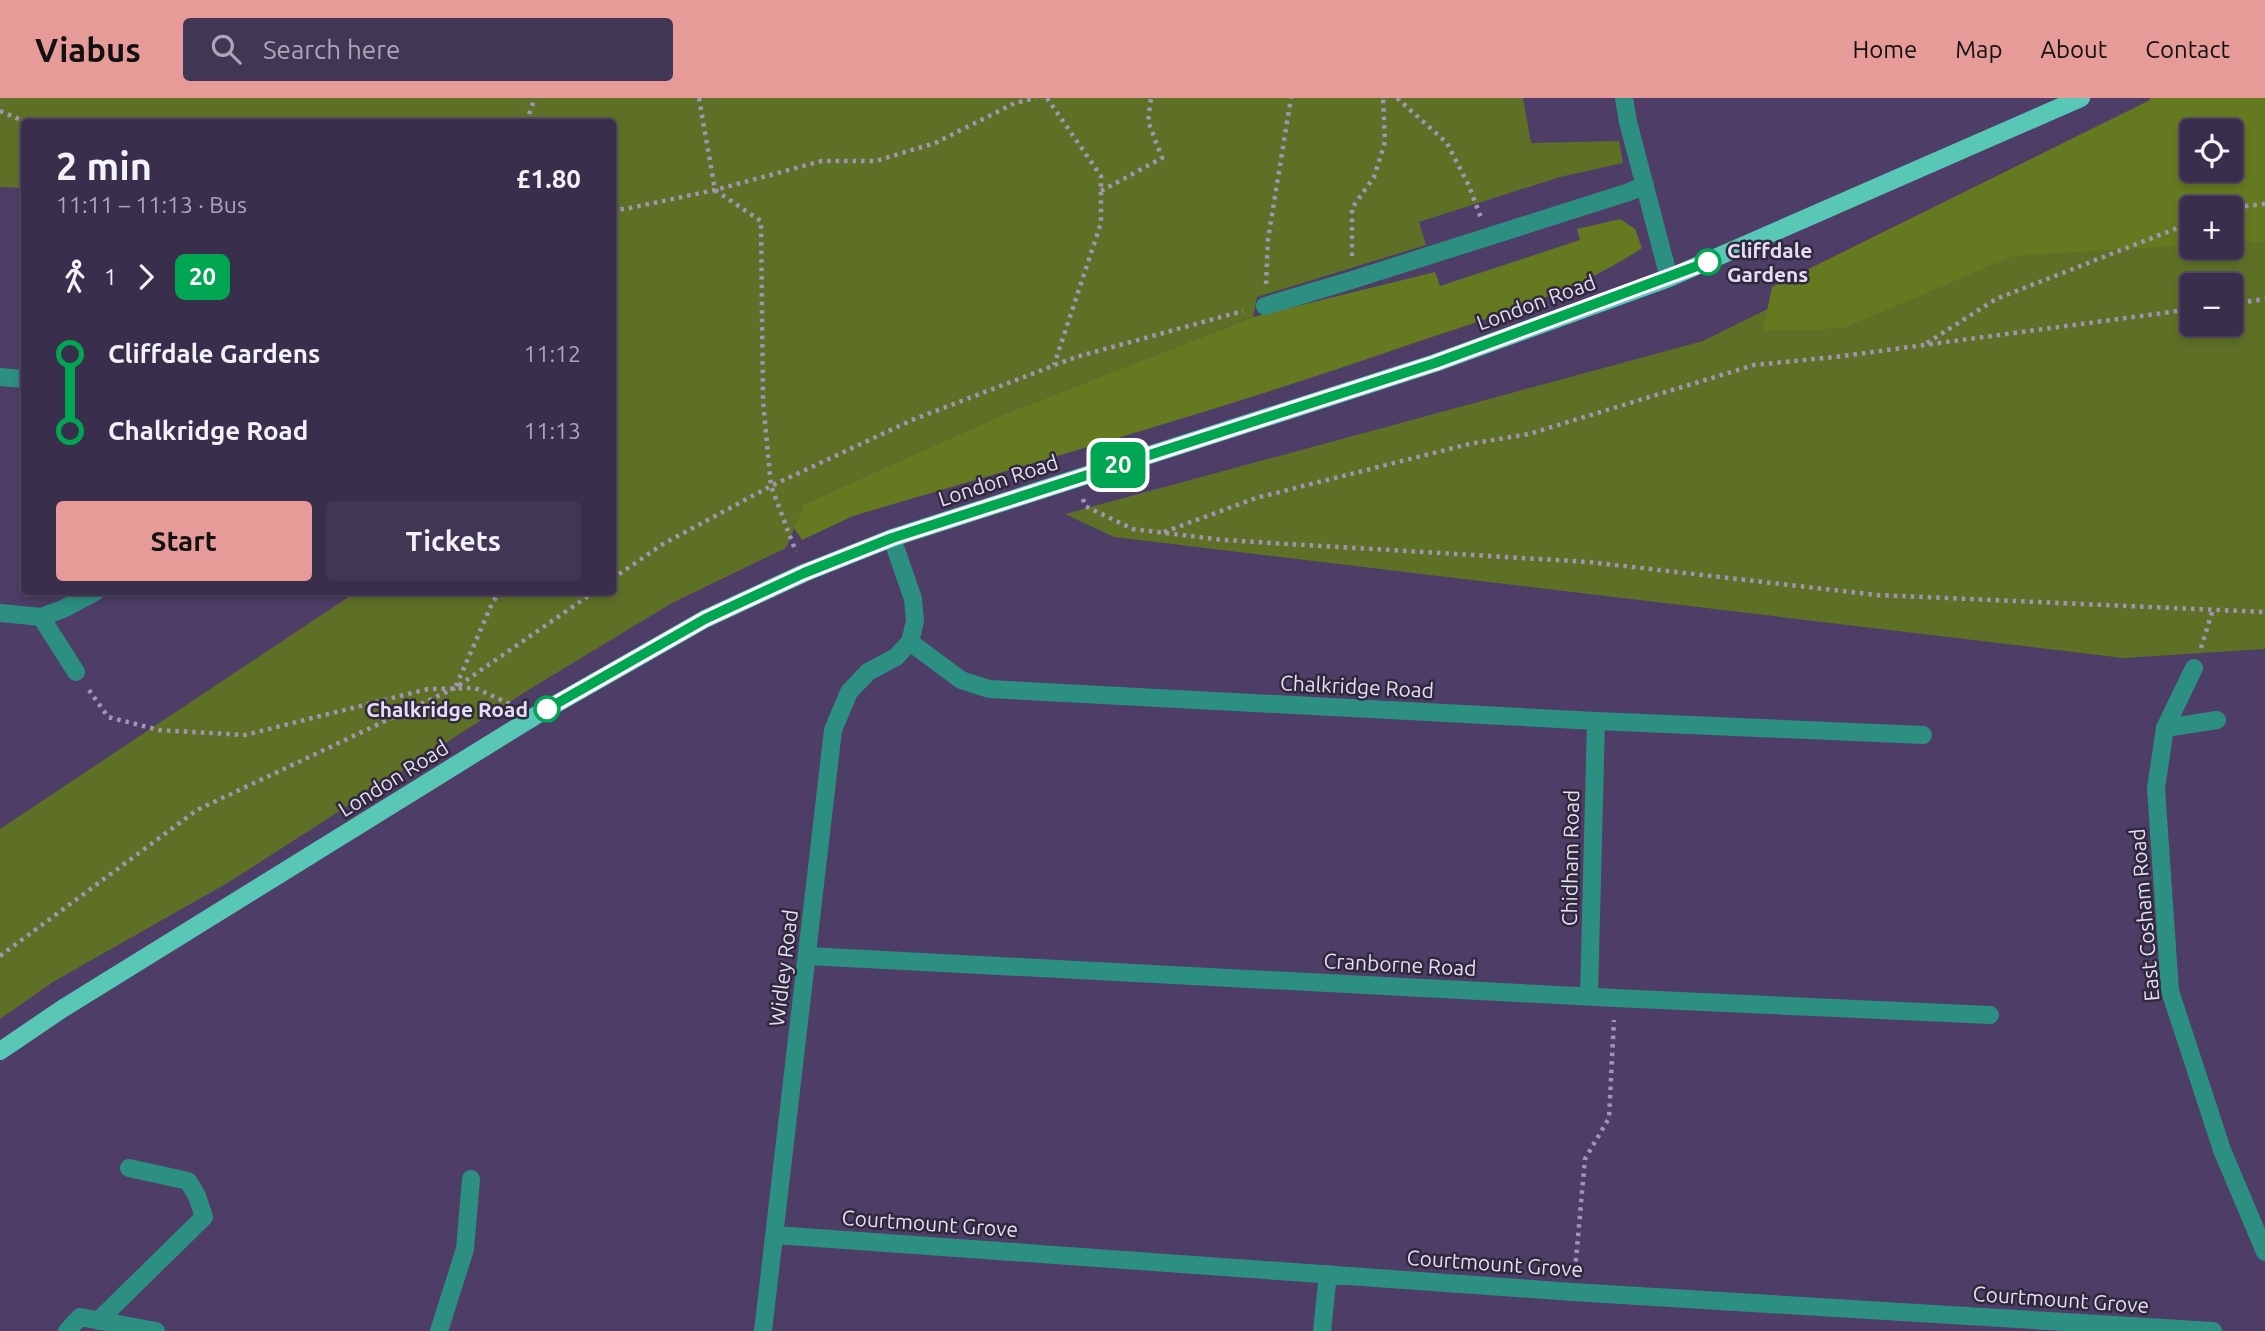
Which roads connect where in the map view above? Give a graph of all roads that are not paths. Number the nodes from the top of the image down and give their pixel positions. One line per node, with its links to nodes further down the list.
1 (1624, 98): 3 (street)
2 (2081, 98): 4 (main road, London Road)
3 (1645, 184): 4 (street); 5 (street)
4 (1669, 278): 8 (main road, London Road)
5 (1265, 306)
6 (0, 377): 7 (street)
7 (21, 379)
8 (892, 538): 12 (street); 22 (main road, London Road)
9 (89, 595): 11 (street)
10 (0, 613): 11 (street)
11 (41, 617): 14 (street)
12 (910, 642): 16 (street, Chalkridge Road); 19 (street, Widley Road)
13 (2194, 668): 17 (street, East Cosham Road)
14 (76, 672)
15 (2217, 720): 17 (street)
16 (1596, 721): 18 (street, Chalkridge Road); 20 (street, Chidham Road)
17 (2165, 727): 26 (street, East Cosham Road)
18 (1923, 735)
19 (808, 956): 20 (street, Cranborne Road); 25 (street, Widley Road)
20 (1590, 996): 21 (street, Cranborne Road)
21 (1990, 1015)
22 (0, 1051)
23 (129, 1168): 28 (street)
24 (471, 1179): 31 (street)
25 (775, 1235): 27 (street, Courtmount Grove); 32 (street, Widley Road)
26 (2265, 1252)
27 (1328, 1273): 33 (street); 34 (street, Courtmount Grove)
28 (98, 1321): 29 (street); 30 (street)
29 (67, 1331)
30 (156, 1331)
31 (439, 1331)
32 (763, 1331)
33 (1322, 1331)
34 (2213, 1331)

